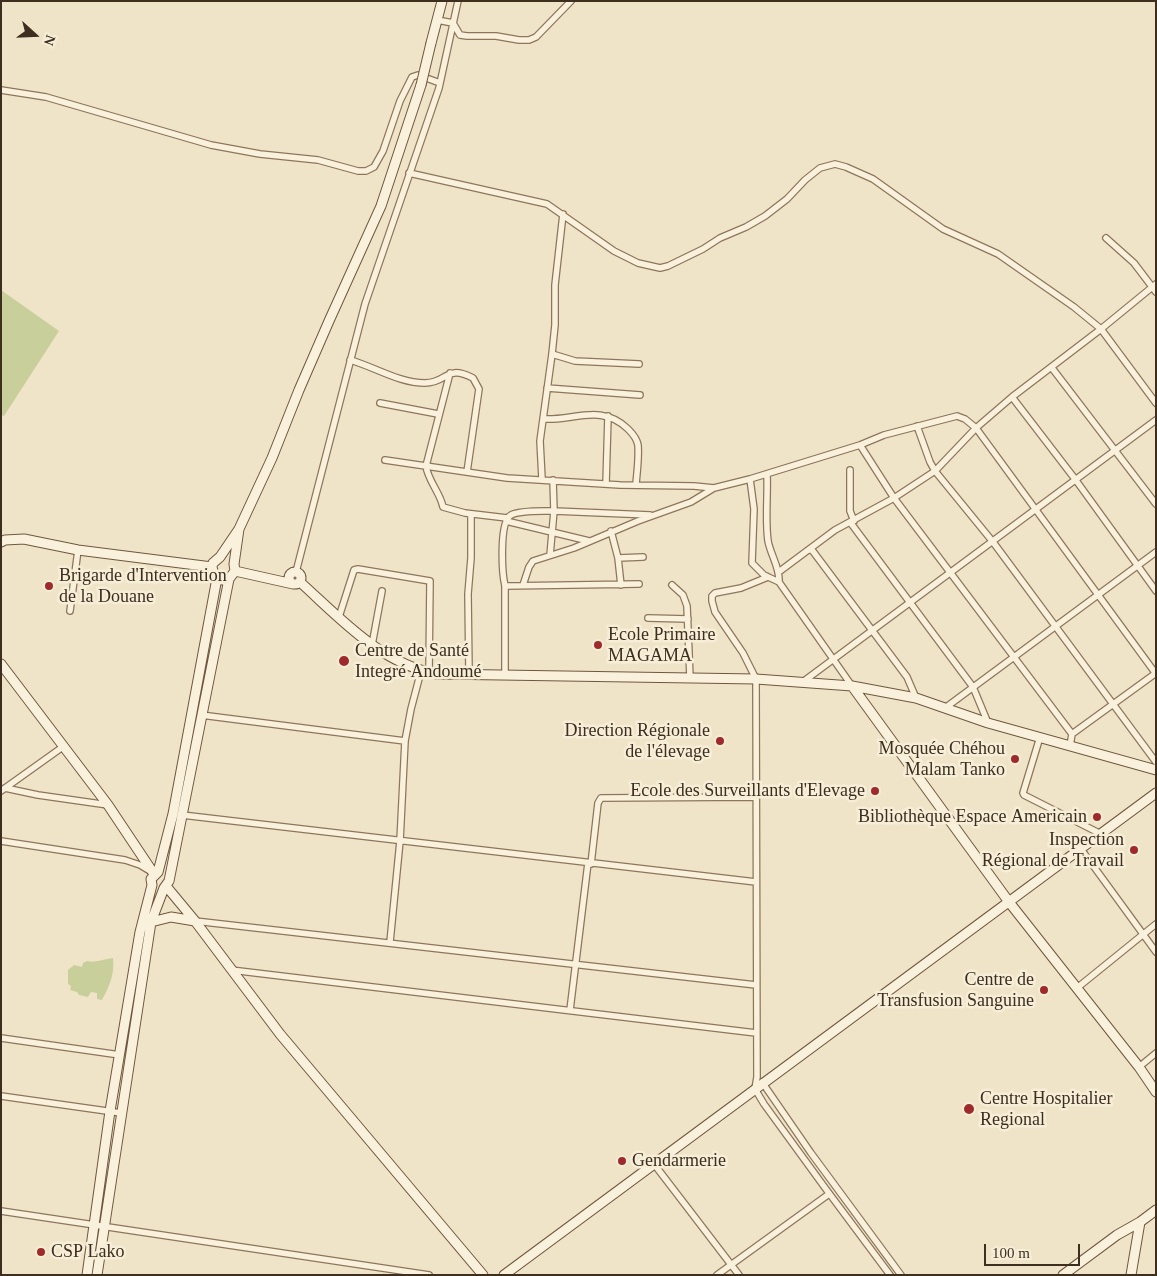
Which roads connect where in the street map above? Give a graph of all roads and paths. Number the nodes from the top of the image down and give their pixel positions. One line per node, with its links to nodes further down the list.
1 (442, 1): 4 (street)
2 (458, 1): 5 (street)
3 (571, 1): 5 (street)
4 (437, 20): 5 (street); 52 (street, bridge)
5 (453, 23): 6 (street)
6 (440, 83): 7 (street); 8 (street)
7 (1, 90)
8 (409, 173): 9 (street); 14 (street)
9 (563, 214): 12 (street); 13 (street)
10 (1106, 238): 11 (street)
11 (1155, 288): 12 (street)
12 (1101, 330): 16 (street); 22 (street)
13 (552, 354): 15 (street); 18 (street)
14 (350, 360): 17 (street); 72 (street)
15 (639, 364)
16 (1052, 368): 20 (street); 30 (street)
17 (450, 373): 23 (street); 35 (street)
18 (547, 388): 19 (street); 25 (street)
19 (640, 396)
20 (1012, 397): 28 (street); 38 (street)
21 (380, 403): 23 (street)
22 (1156, 403)
23 (438, 414): 32 (street)
24 (608, 416): 25 (street); 41 (street); 42 (street)
25 (543, 419): 39 (street)
26 (1156, 420): 30 (street)
27 (917, 426): 28 (street); 29 (street); 34 (street)
28 (976, 428): 34 (street); 46 (street)
29 (860, 445): 36 (street); 44 (street)
30 (1115, 450): 38 (street); 45 (street)
31 (385, 460): 32 (street)
32 (426, 466): 35 (street); 48 (street)
33 (850, 470): 51 (street)
34 (935, 471): 44 (street); 57 (street)
35 (467, 472): 39 (street)
36 (767, 474): 37 (street); 68 (street)
37 (750, 479): 43 (street); 70 (street)
38 (1075, 479): 46 (street); 65 (street)
39 (542, 480): 40 (street)
40 (553, 480): 41 (street); 47 (street)
41 (606, 484): 42 (street)
42 (636, 484): 43 (street)
43 (714, 488): 49 (street)
44 (894, 498): 51 (street); 69 (street)
45 (1156, 504)
46 (1036, 509): 57 (street); 81 (street)
47 (554, 511): 49 (street); 50 (street); 53 (street)
48 (471, 514): 50 (street); 94 (street)
49 (652, 516): 54 (street)
50 (506, 519): 53 (street); 78 (street)
51 (852, 521): 59 (street); 82 (street)
52 (239, 529): 63 (street); 67 (street)
53 (552, 532): 56 (street); 61 (street)
54 (611, 532): 56 (street); 64 (street)
55 (2, 539): 58 (street)
56 (589, 541): 61 (street)
57 (993, 542): 69 (street); 87 (street)
58 (78, 550): 66 (street); 83 (street)
59 (809, 550): 68 (street); 88 (street)
60 (1156, 552): 65 (street)
61 (550, 555): 75 (street)
62 (644, 556): 64 (street)
63 (220, 558): 66 (street); 67 (street)
64 (618, 558): 76 (street)
65 (1137, 566): 80 (street); 81 (street)
66 (212, 567): 71 (street)
67 (233, 571): 71 (street); 72 (street); 105 (street)
68 (780, 572): 73 (street)
69 (950, 573): 82 (street); 90 (street)
70 (768, 577): 73 (street); 98 (street)
71 (217, 578): 124 (street)
72 (294, 578): 84 (street)
73 (779, 582): 91 (street)
74 (639, 584): 76 (street)
75 (524, 585): 76 (street); 78 (street)
76 (621, 585)
77 (672, 585): 86 (street)
78 (505, 586): 96 (street)
79 (382, 591): 89 (street)
80 (1156, 591)
81 (1098, 595): 87 (street); 95 (street)
82 (910, 603): 88 (street); 101 (street)
83 (70, 611)
84 (339, 617): 89 (street); 93 (street)
85 (648, 618): 86 (street)
86 (688, 619): 97 (street)
87 (1055, 627): 90 (street); 103 (street)
88 (873, 630): 91 (street); 102 (street)
89 (372, 645): 93 (street)
90 (1014, 657): 101 (street); 107 (street)
91 (834, 659): 99 (street); 100 (street)
92 (1, 664): 110 (street)
93 (425, 672): 94 (street); 109 (street)
94 (469, 673): 96 (street)
95 (1156, 673): 103 (street)
96 (505, 674): 97 (street)
97 (690, 678): 98 (street)
98 (756, 679): 99 (street); 116 (street)
99 (804, 681): 100 (street)
100 (852, 686): 102 (street); 128 (street)
101 (973, 687): 104 (street); 106 (street)
102 (916, 698): 104 (street)
103 (1112, 704): 107 (street); 112 (street)
104 (945, 708): 106 (street)
105 (201, 715): 109 (street); 118 (street)
106 (988, 723): 108 (street)
107 (1072, 734): 111 (street)
108 (1040, 737): 111 (street); 119 (street)
109 (405, 741): 121 (street)
110 (64, 746): 114 (street); 117 (street)
111 (1070, 746): 113 (street)
112 (1156, 762)
113 (1156, 770)
114 (3, 790): 117 (street)
115 (1156, 794): 119 (street)
116 (756, 797): 123 (street); 125 (street)
117 (108, 805): 124 (street)
118 (182, 815): 121 (street); 126 (street)
119 (1101, 834): 122 (street)
120 (1, 841): 124 (street)
121 (400, 841): 123 (street); 133 (street)
122 (1081, 849): 128 (street); 132 (street)
123 (590, 864): 125 (street); 135 (street)
124 (156, 873): 126 (street); 127 (street)
125 (756, 882): 137 (street)
126 (166, 884): 127 (street); 129 (street); 130 (street)
127 (152, 885): 143 (street)
128 (1009, 902): 138 (street); 145 (street)
129 (195, 921): 130 (street); 133 (street); 136 (street)
130 (152, 922): 149 (street)
131 (1156, 924): 132 (street)
132 (1143, 933): 134 (street); 138 (street)
133 (390, 942): 135 (street)
134 (1156, 952)
135 (576, 965): 137 (street); 139 (street)
136 (231, 970): 139 (street); 161 (street)
137 (756, 985): 140 (street)
138 (1078, 988): 144 (street)
139 (570, 1010): 140 (street)
140 (756, 1033): 145 (street)
141 (1, 1038): 143 (street)
142 (1156, 1053): 144 (street)
143 (120, 1055): 148 (street)
144 (1139, 1067): 146 (street)
145 (758, 1083): 150 (street); 151 (street); 166 (street)
146 (1156, 1092)
147 (1, 1096): 148 (street)
148 (110, 1111): 149 (street); 155 (street)
149 (121, 1113): 156 (street)
150 (654, 1164): 157 (street); 162 (street)
151 (829, 1194): 157 (street); 165 (street)
152 (1156, 1210): 154 (street)
153 (1, 1211): 155 (street)
154 (1140, 1222): 167 (street); 168 (street)
155 (94, 1225): 156 (street); 158 (street)
156 (104, 1226): 159 (street); 160 (street)
157 (731, 1264): 163 (street); 164 (street)
158 (87, 1275)
159 (96, 1275)
160 (429, 1275)
161 (484, 1275)
162 (504, 1275)
163 (717, 1275)
164 (739, 1275)
165 (890, 1275)
166 (900, 1275)
167 (1063, 1275)
168 (1131, 1275)

